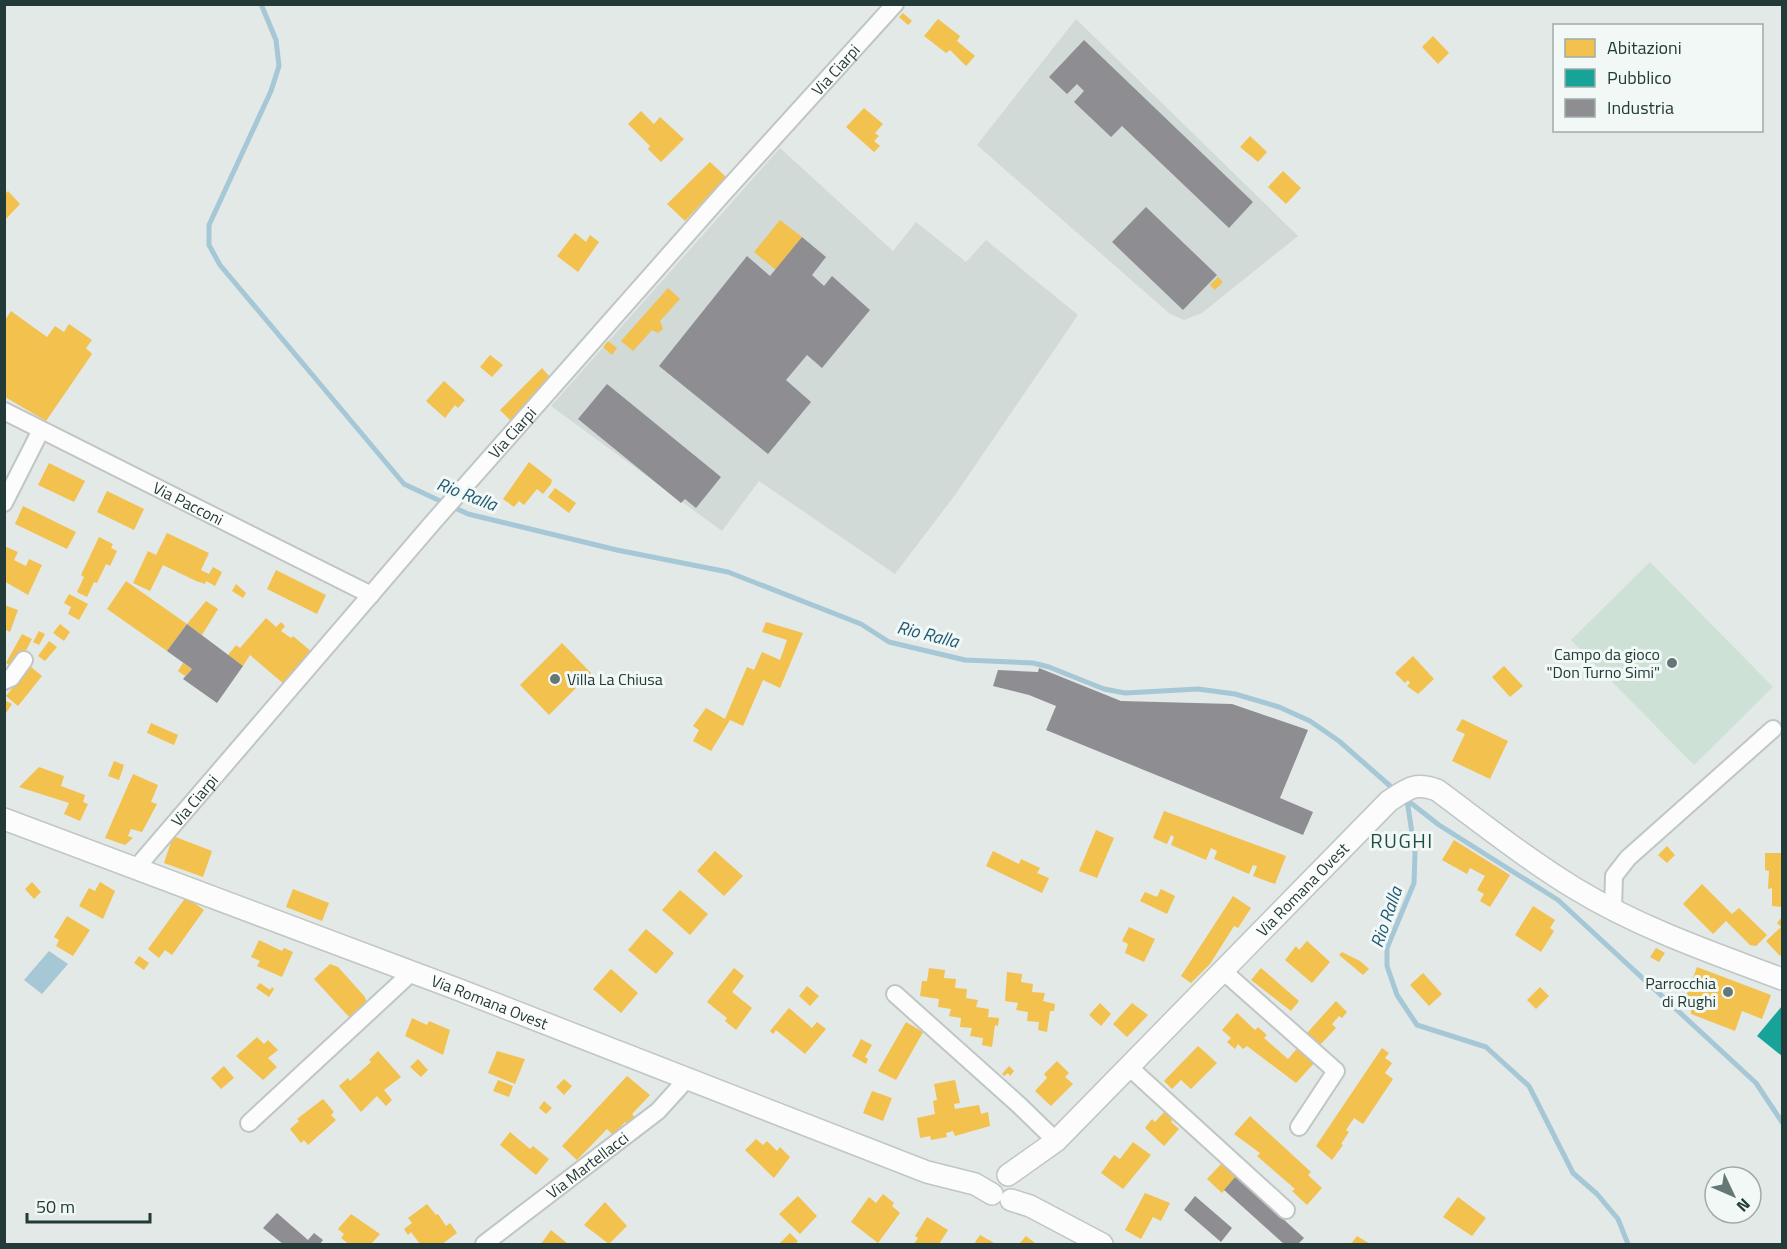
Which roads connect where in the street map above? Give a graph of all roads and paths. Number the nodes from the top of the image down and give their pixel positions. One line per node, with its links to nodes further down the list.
1 (895, 4): 5 (street, Via Ciarpi)
2 (4, 411): 3 (street, Via Pacconi)
3 (41, 430): 4 (street); 5 (street, Via Pacconi)
4 (4, 504)
5 (371, 594): 10 (street, Via Ciarpi)
6 (24, 660): 7 (street)
7 (4, 681)
8 (1773, 729): 11 (street)
9 (4, 819): 10 (street, Via Romana Ovest)
10 (137, 867): 13 (street, Via Romana Ovest)
11 (1613, 910): 12 (street, Via Romana Ovest); 14 (street, Via Romana Ovest)
12 (1223, 971): 16 (street, Via Romana Ovest); 19 (street)
13 (411, 973): 17 (street, Via Romana Ovest); 18 (street)
14 (1782, 978)
15 (895, 994): 20 (street)
16 (1129, 1067): 20 (street, Via Romana Ovest); 22 (street)
17 (687, 1079): 21 (street, Via Romana Ovest); 23 (street, Via Martellacci)
18 (249, 1123)
19 (1299, 1127)
20 (1056, 1141): 21 (street, Via Romana Ovest)
21 (1007, 1187): 24 (street)
22 (1286, 1210)
23 (484, 1245)
24 (1102, 1245)

